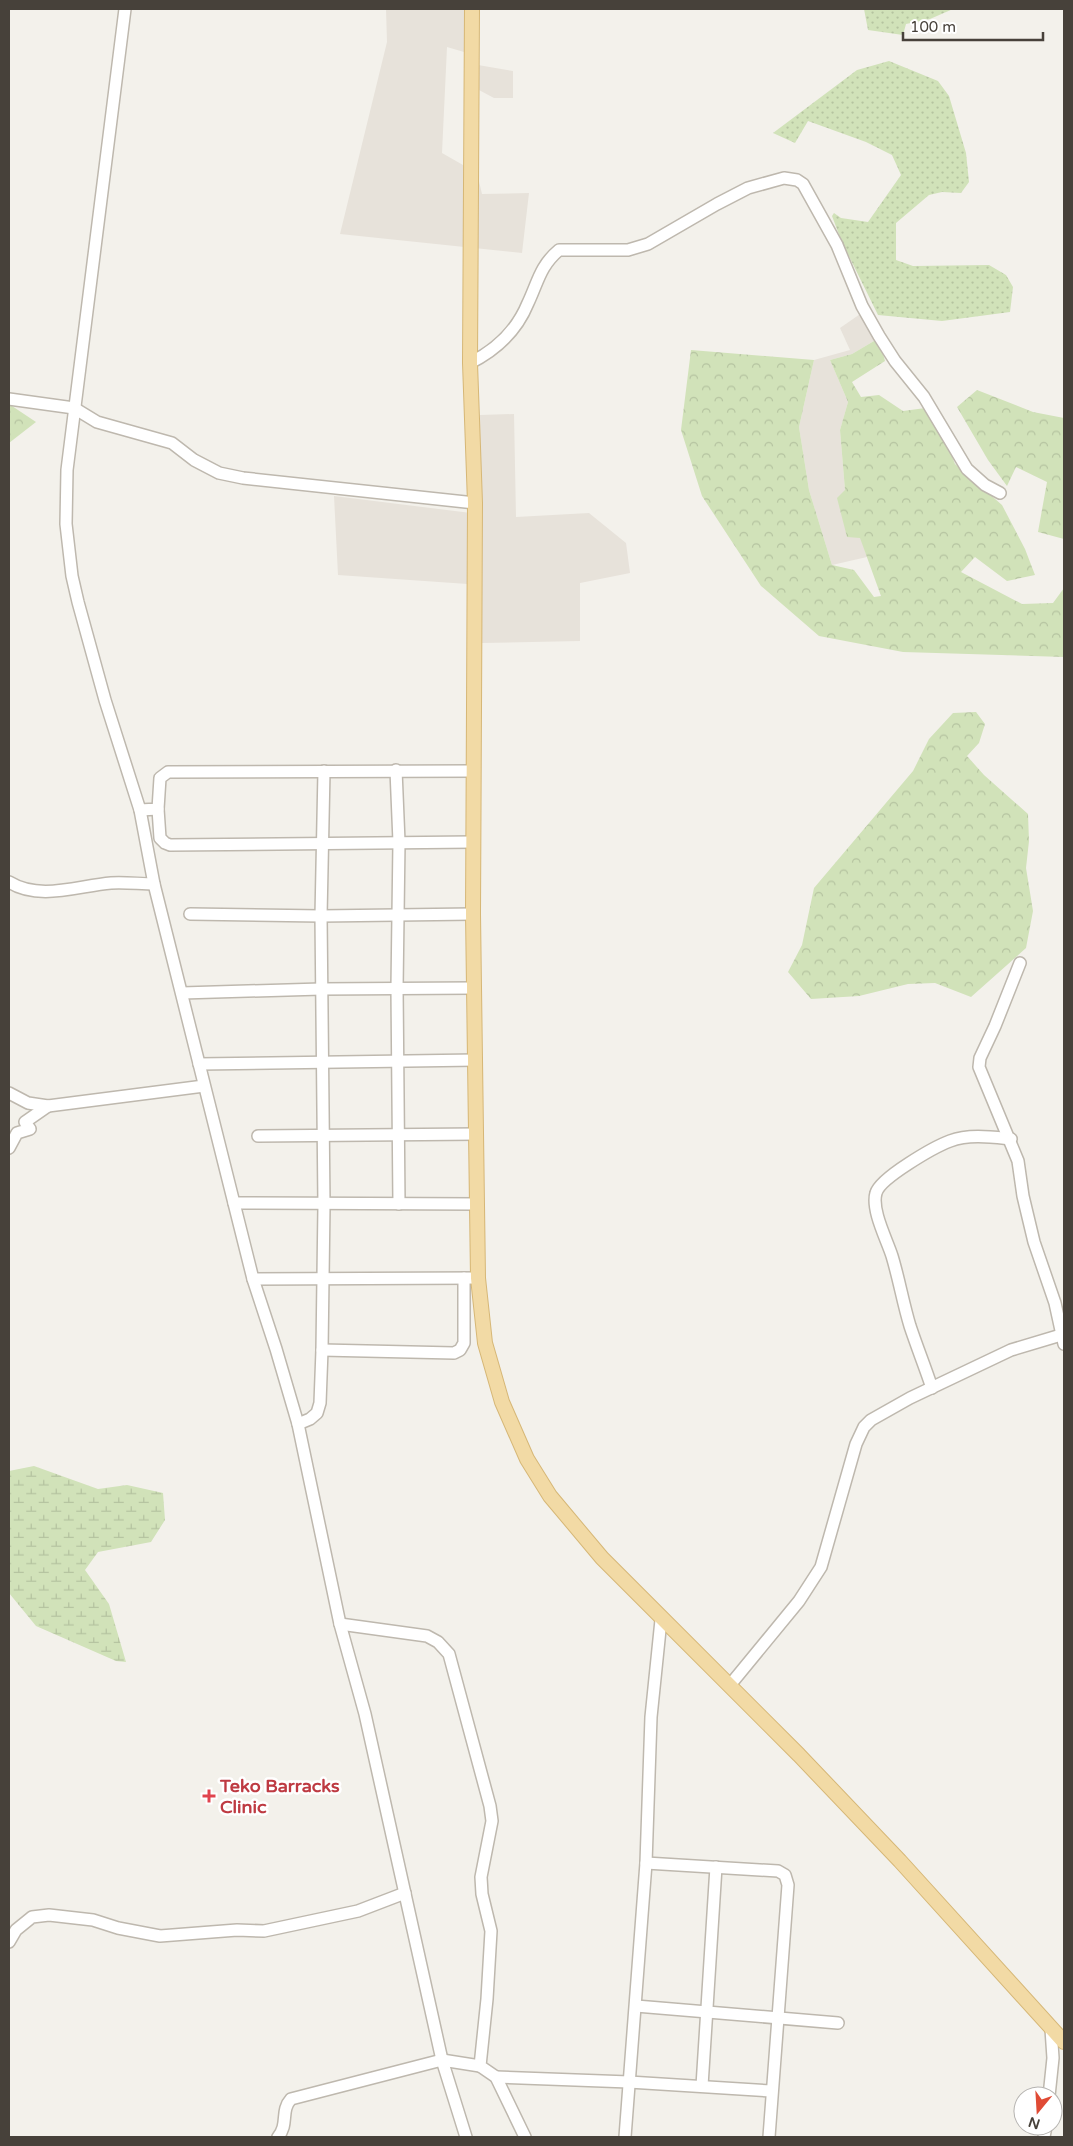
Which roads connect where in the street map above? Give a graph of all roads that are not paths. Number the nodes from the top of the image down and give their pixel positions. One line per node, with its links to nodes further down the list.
1 (125, 9): 5 (street)
2 (472, 9): 3 (main road)
3 (470, 363): 6 (street); 7 (main road)
4 (9, 399): 5 (street)
5 (74, 408): 7 (street); 12 (street)
6 (1000, 493)
7 (475, 503): 10 (main road)
8 (396, 770): 9 (street); 10 (street); 13 (street)
9 (324, 771): 11 (street); 15 (street)
10 (473, 771): 14 (main road)
11 (158, 809): 12 (street); 15 (street)
12 (140, 810): 17 (street)
13 (399, 842): 14 (street); 15 (street); 19 (street)
14 (473, 842): 20 (main road)
15 (322, 844): 21 (street)
16 (9, 882): 17 (street)
17 (154, 884): 26 (street)
18 (190, 914): 21 (street)
19 (397, 914): 20 (street); 21 (street); 23 (street)
20 (473, 914): 24 (main road)
21 (321, 916): 25 (street)
22 (1020, 963): 38 (street)
23 (397, 988): 24 (street); 25 (street); 27 (street)
24 (474, 988): 28 (main road)
25 (321, 989): 26 (street); 29 (street)
26 (182, 993): 30 (street)
27 (398, 1060): 28 (street); 29 (street); 34 (street)
28 (476, 1060): 35 (main road)
29 (323, 1061): 30 (street); 36 (street)
30 (199, 1064): 31 (street)
31 (204, 1086): 33 (street); 40 (street)
32 (9, 1093): 33 (street)
33 (48, 1106): 39 (street)
34 (399, 1134): 35 (street); 36 (street); 41 (street)
35 (476, 1134): 42 (main road)
36 (323, 1135): 37 (street); 43 (street)
37 (258, 1136)
38 (1010, 1139): 47 (street); 49 (street)
39 (9, 1148)
40 (234, 1203): 43 (street); 45 (street)
41 (399, 1204): 42 (street); 43 (street)
42 (477, 1204): 44 (main road)
43 (324, 1205): 46 (street)
44 (471, 1278): 46 (street); 48 (street); 51 (main road)
45 (252, 1279): 46 (street); 50 (street)
46 (323, 1279): 48 (street)
47 (1063, 1340): 49 (street)
48 (322, 1350): 50 (street)
49 (932, 1388): 53 (street)
50 (298, 1424): 52 (street)
51 (661, 1620): 53 (main road); 54 (street)
52 (340, 1624): 56 (street); 65 (street)
53 (730, 1685): 62 (main road)
54 (646, 1862): 55 (street); 58 (street)
55 (716, 1867): 59 (street); 60 (street)
56 (405, 1893): 57 (street); 64 (street)
57 (9, 1942)
58 (636, 2006): 59 (street); 67 (street)
59 (708, 2012): 60 (street); 68 (street)
60 (777, 2018): 61 (street); 70 (street)
61 (838, 2024)
62 (1051, 2029): 63 (main road); 69 (street)
63 (1064, 2042)
64 (442, 2060): 65 (street); 71 (street); 72 (street)
65 (480, 2066): 66 (street)
66 (496, 2077): 67 (street); 73 (street)
67 (629, 2082): 68 (street); 74 (street)
68 (702, 2086): 70 (street)
69 (1050, 2086)
70 (771, 2091): 75 (street)
71 (278, 2137)
72 (466, 2137)
73 (525, 2137)
74 (626, 2137)
75 (769, 2137)

